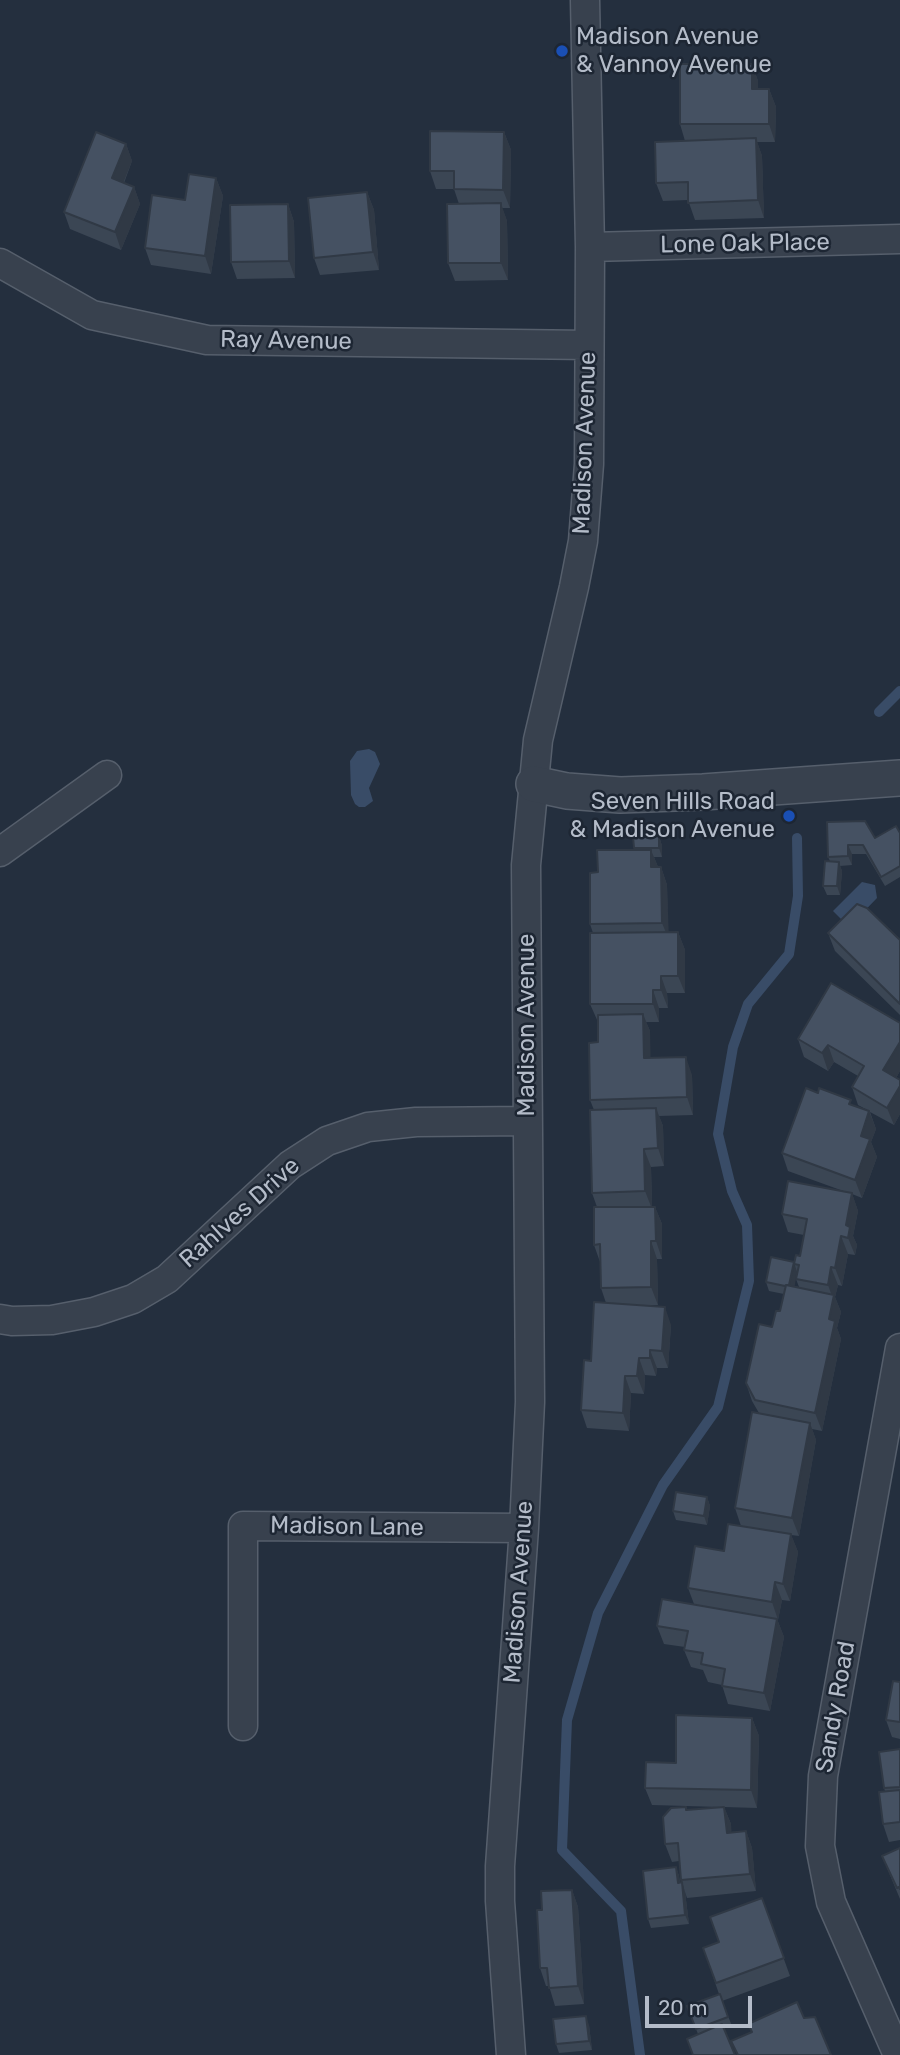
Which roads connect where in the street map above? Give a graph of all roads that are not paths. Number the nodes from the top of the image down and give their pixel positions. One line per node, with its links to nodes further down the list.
1 (585, 0): 3 (street, Madison Avenue)
2 (900, 239): 3 (street, Lone Oak Place)
3 (590, 247): 5 (street, Madison Avenue)
4 (0, 263): 5 (street, Ray Avenue)
5 (589, 345): 8 (street, Madison Avenue)
6 (107, 775): 9 (street)
7 (900, 778): 8 (street)
8 (534, 784): 10 (street, Madison Avenue)
9 (0, 852)
10 (527, 1121): 11 (street, Rahlves Drive); 13 (street, Madison Avenue)
11 (0, 1318)
12 (900, 1348): 16 (street, Sandy Road)
13 (524, 1528): 14 (street, Madison Lane); 15 (street, Madison Avenue)
14 (243, 1726)
15 (511, 2055)
16 (898, 2055)

